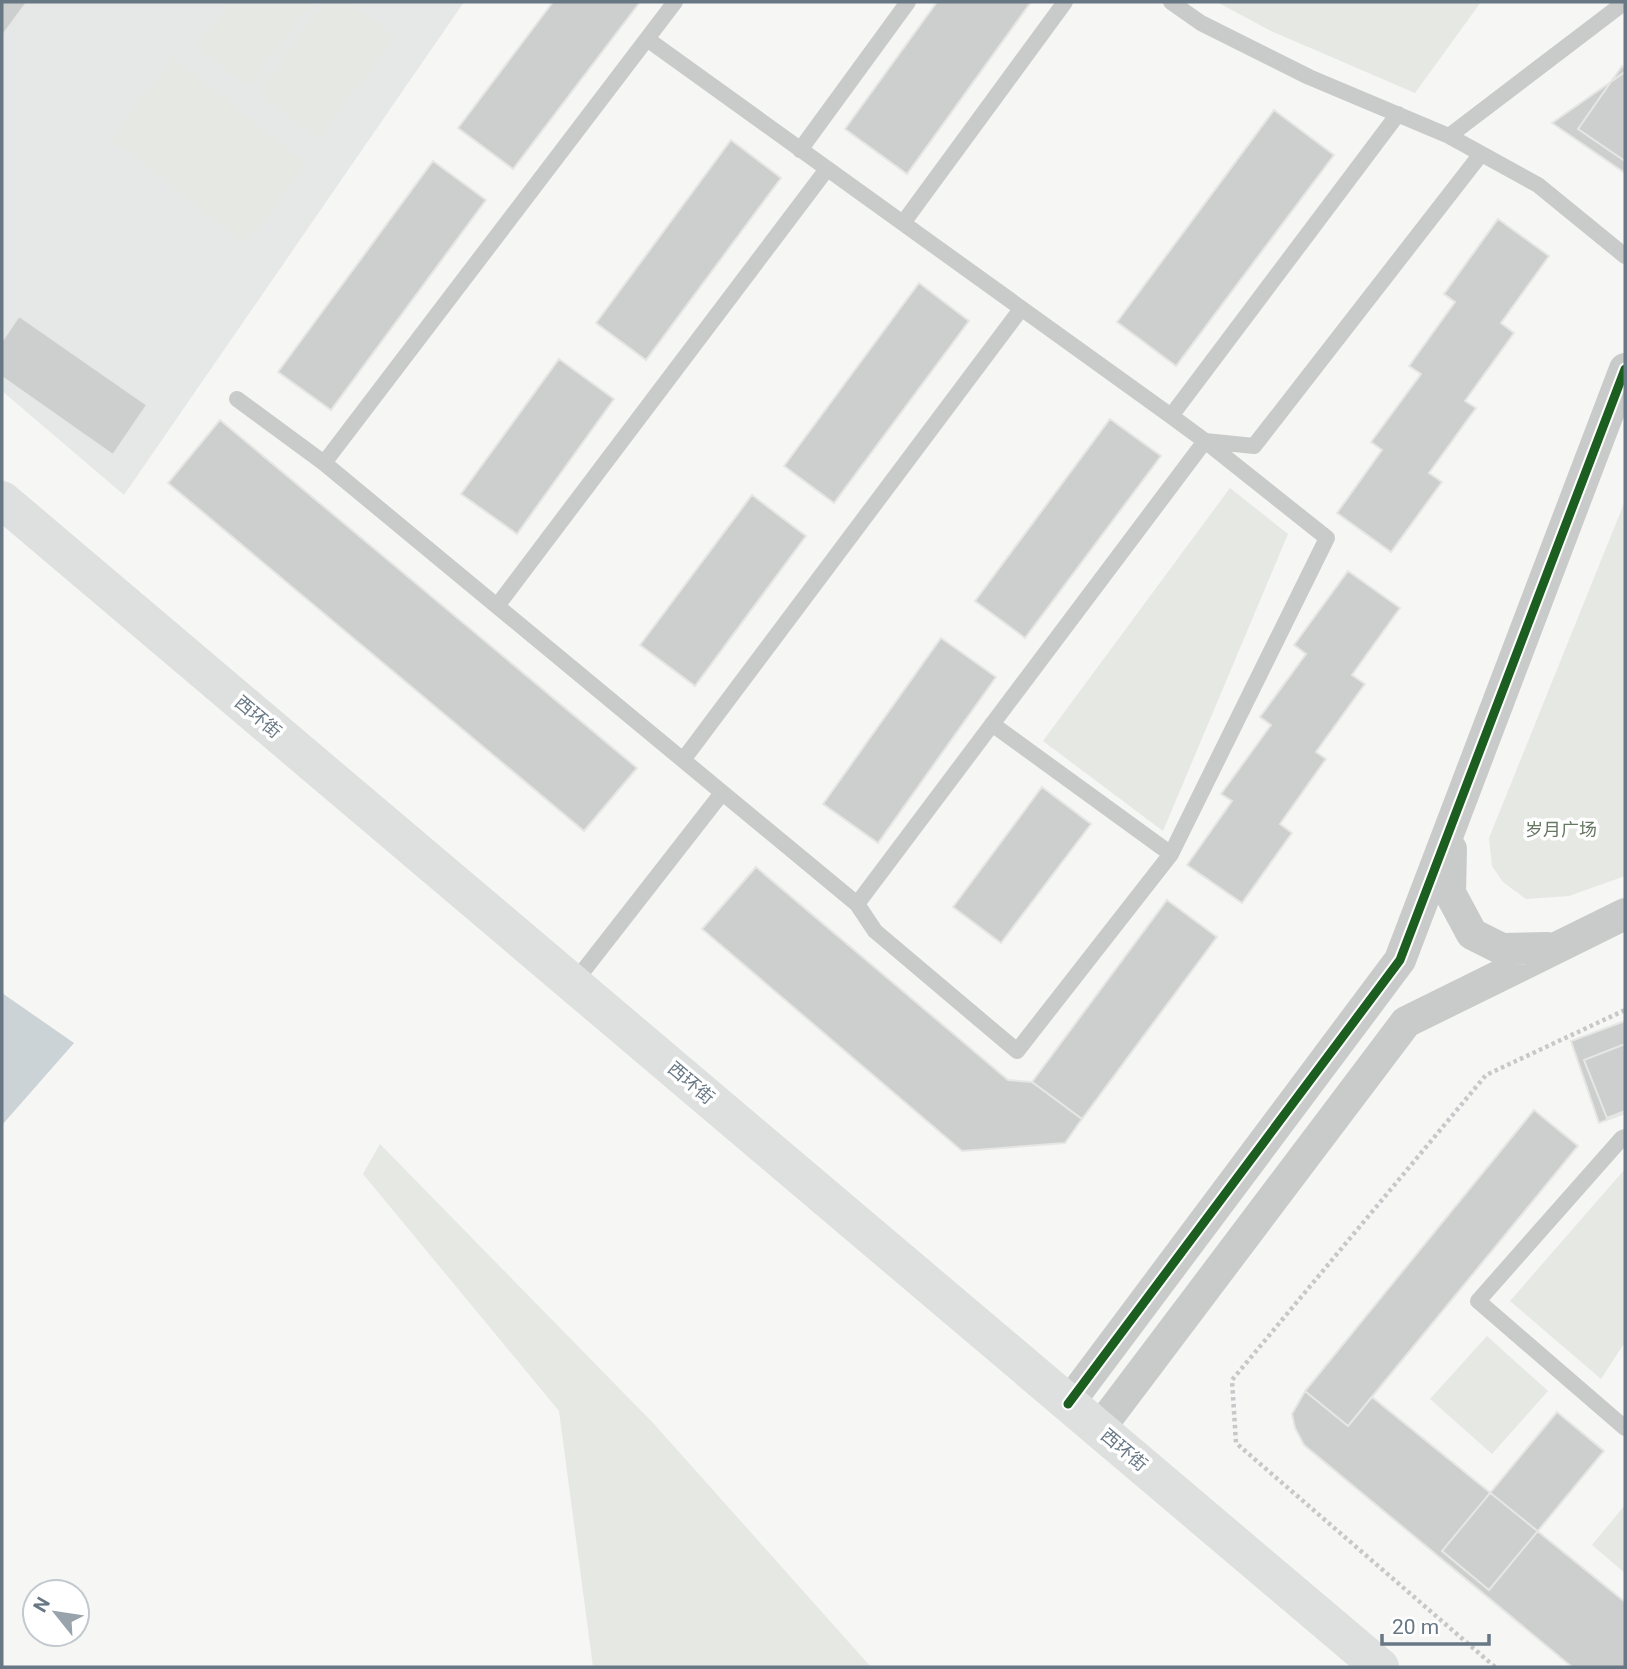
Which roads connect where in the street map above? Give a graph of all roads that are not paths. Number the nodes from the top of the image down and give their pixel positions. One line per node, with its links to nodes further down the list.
1 (675, 2): 6 (lane)
2 (908, 2): 9 (lane)
3 (1065, 2): 12 (lane)
4 (1171, 2): 7 (lane)
5 (1625, 2): 8 (lane)
6 (647, 39): 9 (lane); 19 (lane)
7 (1398, 114): 8 (lane); 17 (lane)
8 (1449, 136): 10 (lane)
9 (800, 150): 11 (lane)
10 (1481, 154): 13 (lane); 18 (lane)
11 (827, 169): 12 (lane); 21 (lane)
12 (903, 223): 14 (lane)
13 (1625, 256)
14 (1021, 309): 17 (lane); 23 (lane)
15 (1625, 369): 25 (street)
16 (237, 399): 19 (lane)
17 (1171, 416): 18 (lane)
18 (1205, 441): 22 (lane); 26 (lane)
19 (324, 463): 21 (lane)
20 (2, 500): 30 (main road, 西环街)
21 (497, 606): 23 (lane)
22 (992, 724): 26 (lane); 27 (lane)
23 (683, 760): 24 (lane)
24 (722, 793): 27 (lane); 30 (lane)
25 (1452, 823): 29 (street); 32 (street)
26 (1171, 854): 27 (lane)
27 (857, 904)
28 (1625, 914): 29 (street)
29 (1555, 948): 34 (street)
30 (573, 984): 32 (main road, 西环街)
31 (1625, 1137): 33 (lane)
32 (1068, 1404): 34 (main road, 西环街)
33 (1625, 1428)
34 (1099, 1429): 35 (main road, 西环街)
35 (1380, 1667)

